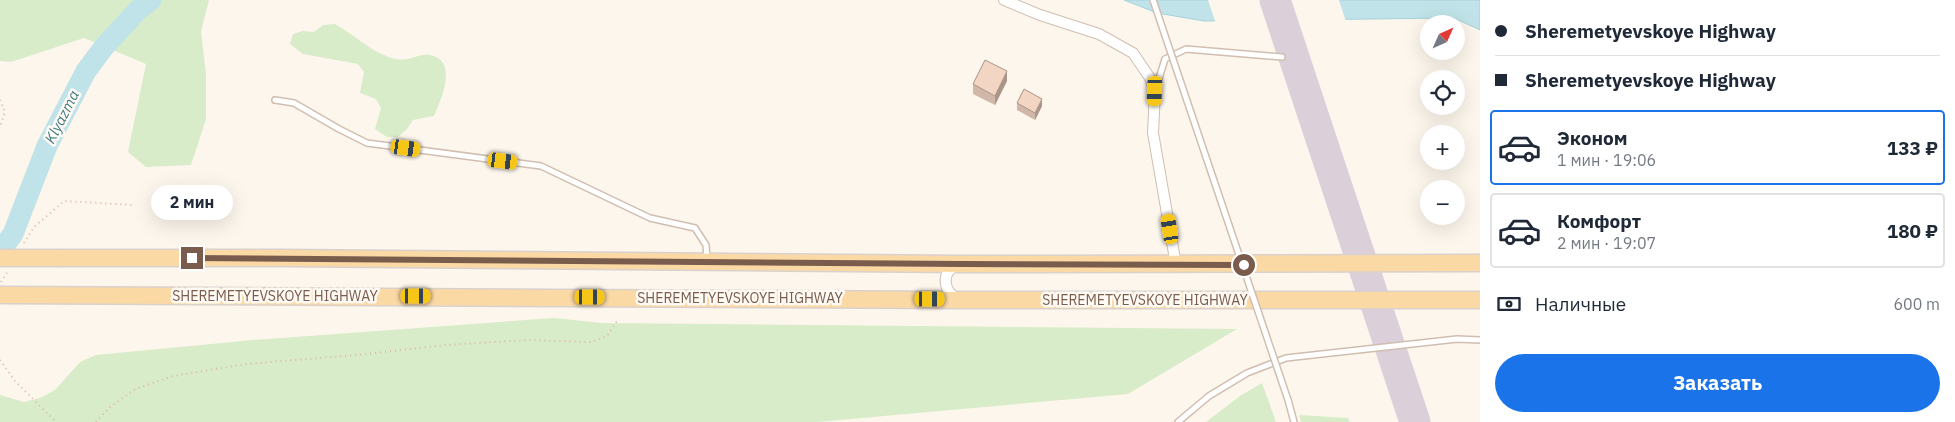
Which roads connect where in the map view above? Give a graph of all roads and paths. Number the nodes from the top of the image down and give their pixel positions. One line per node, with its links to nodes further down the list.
1 (1004, 0): 4 (street)
2 (1152, 0): 25 (lane, bridge)
3 (1282, 57): 4 (lane)
4 (1155, 91): 14 (street)
5 (0, 100): 7 (path)
6 (275, 100): 10 (lane)
7 (0, 127)
8 (133, 205): 9 (path)
9 (24, 243)
10 (707, 262): 11 (main road, bridge); 13 (main road)
11 (5, 263): 15 (path)
12 (1480, 263): 14 (main road)
13 (962, 264): 14 (main road); 17 (street)
14 (1176, 265)
15 (0, 284)
16 (0, 295): 17 (main road, SHEREMETYEVSKOYE HIGHWAY)
17 (964, 300): 18 (main road, SHEREMETYEVSKOYE HIGHWAY)
18 (1480, 300)
19 (617, 322): 23 (path)
20 (1480, 340): 24 (lane)
21 (0, 360): 22 (path)
22 (56, 422)
23 (96, 422)
24 (1178, 422)
25 (1294, 422)

